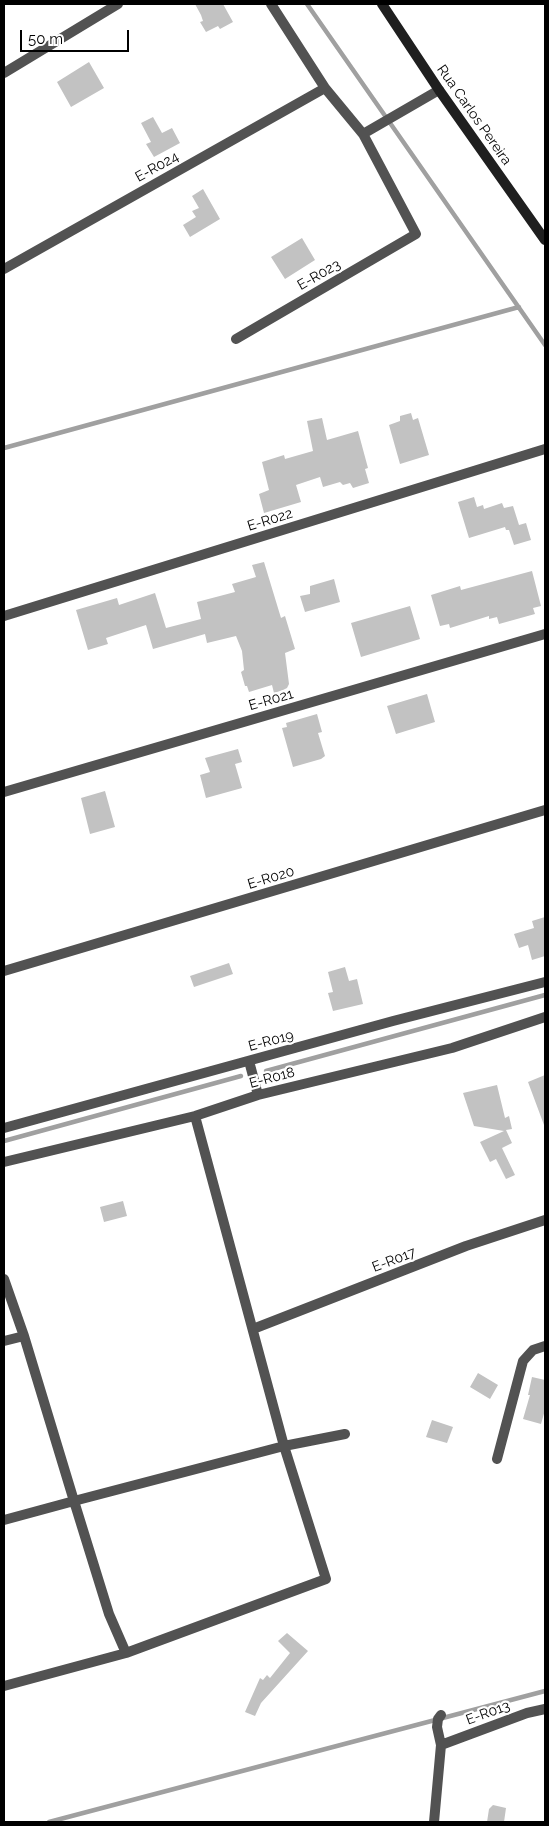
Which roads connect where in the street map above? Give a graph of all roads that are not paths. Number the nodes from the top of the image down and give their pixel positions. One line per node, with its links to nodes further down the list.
1 (118, 4): 4 (street)
2 (271, 4): 5 (street)
3 (382, 4): 6 (street, Rua Carlos Pereira)
4 (4, 73)
5 (324, 88): 7 (street); 9 (street, E-R024)
6 (439, 90): 7 (street); 8 (street, Rua Carlos Pereira)
7 (363, 134): 10 (street, E-R023)
8 (545, 240)
9 (4, 269)
10 (236, 339)
11 (545, 449): 12 (street, E-R022)
12 (4, 616)
13 (545, 634): 14 (street, E-R021)
14 (4, 792)
15 (545, 810): 16 (street, E-R020)
16 (4, 972)
17 (545, 982): 19 (street, E-R019)
18 (545, 1017): 20 (street, E-R018)
19 (249, 1061): 20 (street); 22 (street, E-R019)
20 (258, 1095): 21 (street, E-R018)
21 (195, 1116): 23 (street, E-R018); 26 (street)
22 (4, 1128)
23 (4, 1162)
24 (545, 1220): 26 (street, E-R017)
25 (4, 1278): 27 (street)
26 (253, 1329): 31 (street)
27 (24, 1336): 28 (street); 33 (street)
28 (4, 1341)
29 (545, 1346): 32 (street)
30 (345, 1434): 31 (street)
31 (284, 1446): 33 (street); 35 (street)
32 (497, 1459)
33 (74, 1501): 34 (street); 35 (street)
34 (4, 1520)
35 (126, 1653): 36 (street)
36 (4, 1686)
37 (545, 1709): 39 (street, E-R013)
38 (441, 1715): 39 (street)
39 (441, 1745): 40 (street)
40 (434, 1822)

